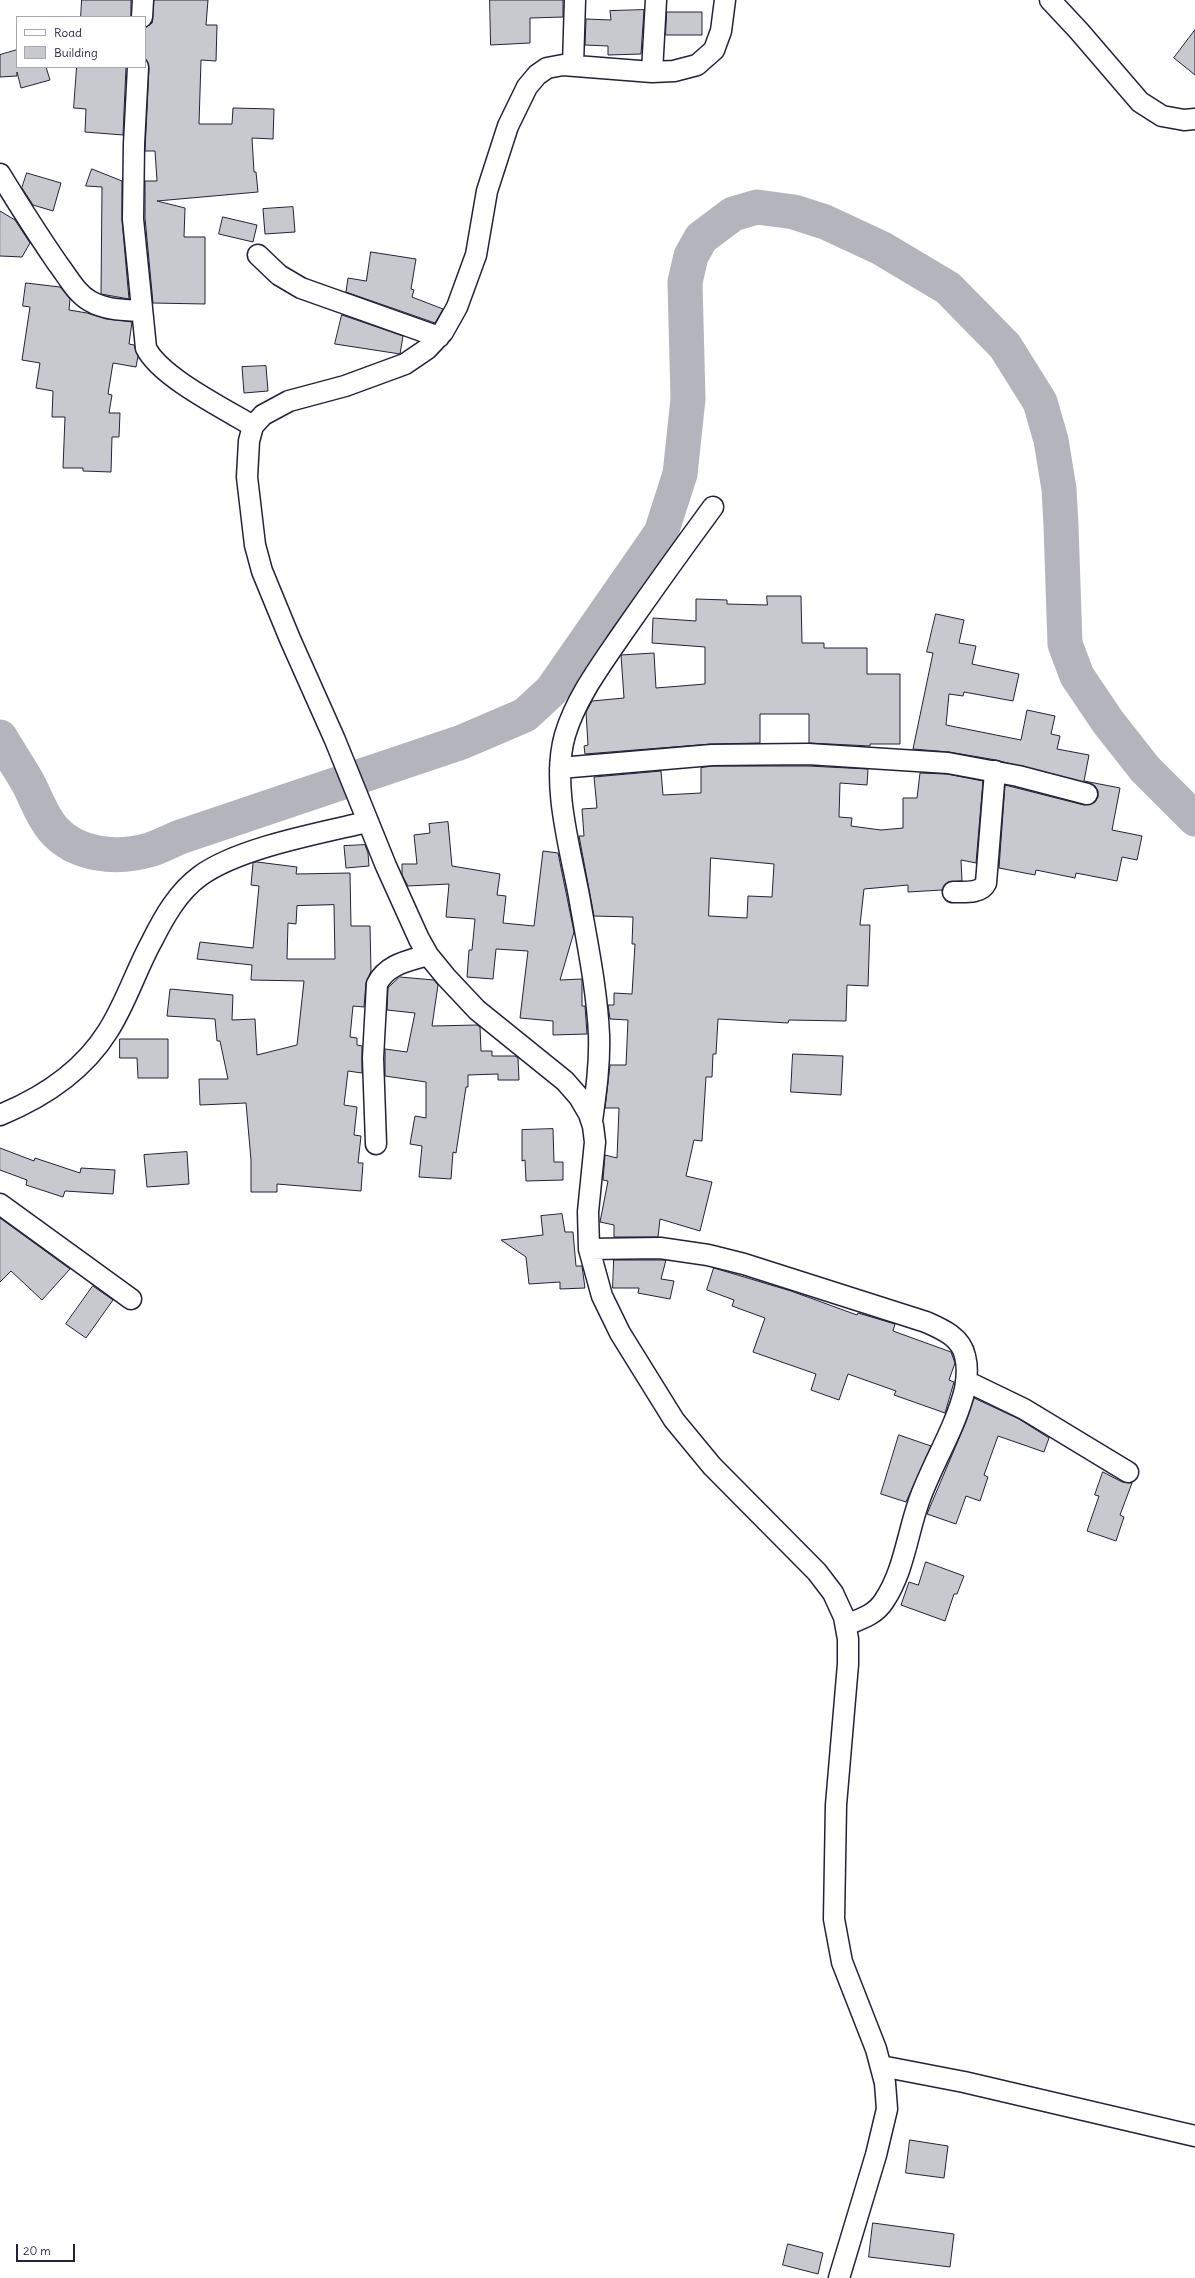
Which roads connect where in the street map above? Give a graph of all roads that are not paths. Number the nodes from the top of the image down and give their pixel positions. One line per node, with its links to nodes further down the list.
1 (143, 0): 6 (street)
2 (575, 0): 7 (street)
3 (656, 0): 9 (street)
4 (725, 0): 9 (street)
5 (1050, 0): 10 (street)
6 (142, 16)
7 (573, 65): 9 (street); 14 (street)
8 (138, 68): 13 (street)
9 (652, 72)
10 (1195, 119)
11 (0, 174): 13 (street)
12 (258, 255): 14 (street)
13 (141, 311): 15 (street)
14 (439, 336): 15 (street)
15 (253, 426): 20 (street)
16 (713, 506): 17 (street)
17 (560, 768): 18 (street); 24 (street)
18 (995, 771): 19 (street); 21 (street)
19 (1087, 794)
20 (365, 818): 22 (street); 23 (street)
21 (953, 892)
22 (428, 955): 24 (street); 25 (street)
23 (0, 1114)
24 (592, 1121): 27 (street)
25 (376, 1144)
26 (0, 1204): 28 (street)
27 (589, 1249): 29 (street); 31 (street)
28 (131, 1299)
29 (966, 1381): 30 (street); 31 (street)
30 (1128, 1472)
31 (846, 1625): 32 (street)
32 (881, 2066): 33 (street); 34 (street)
33 (1195, 2136)
34 (839, 2278)

